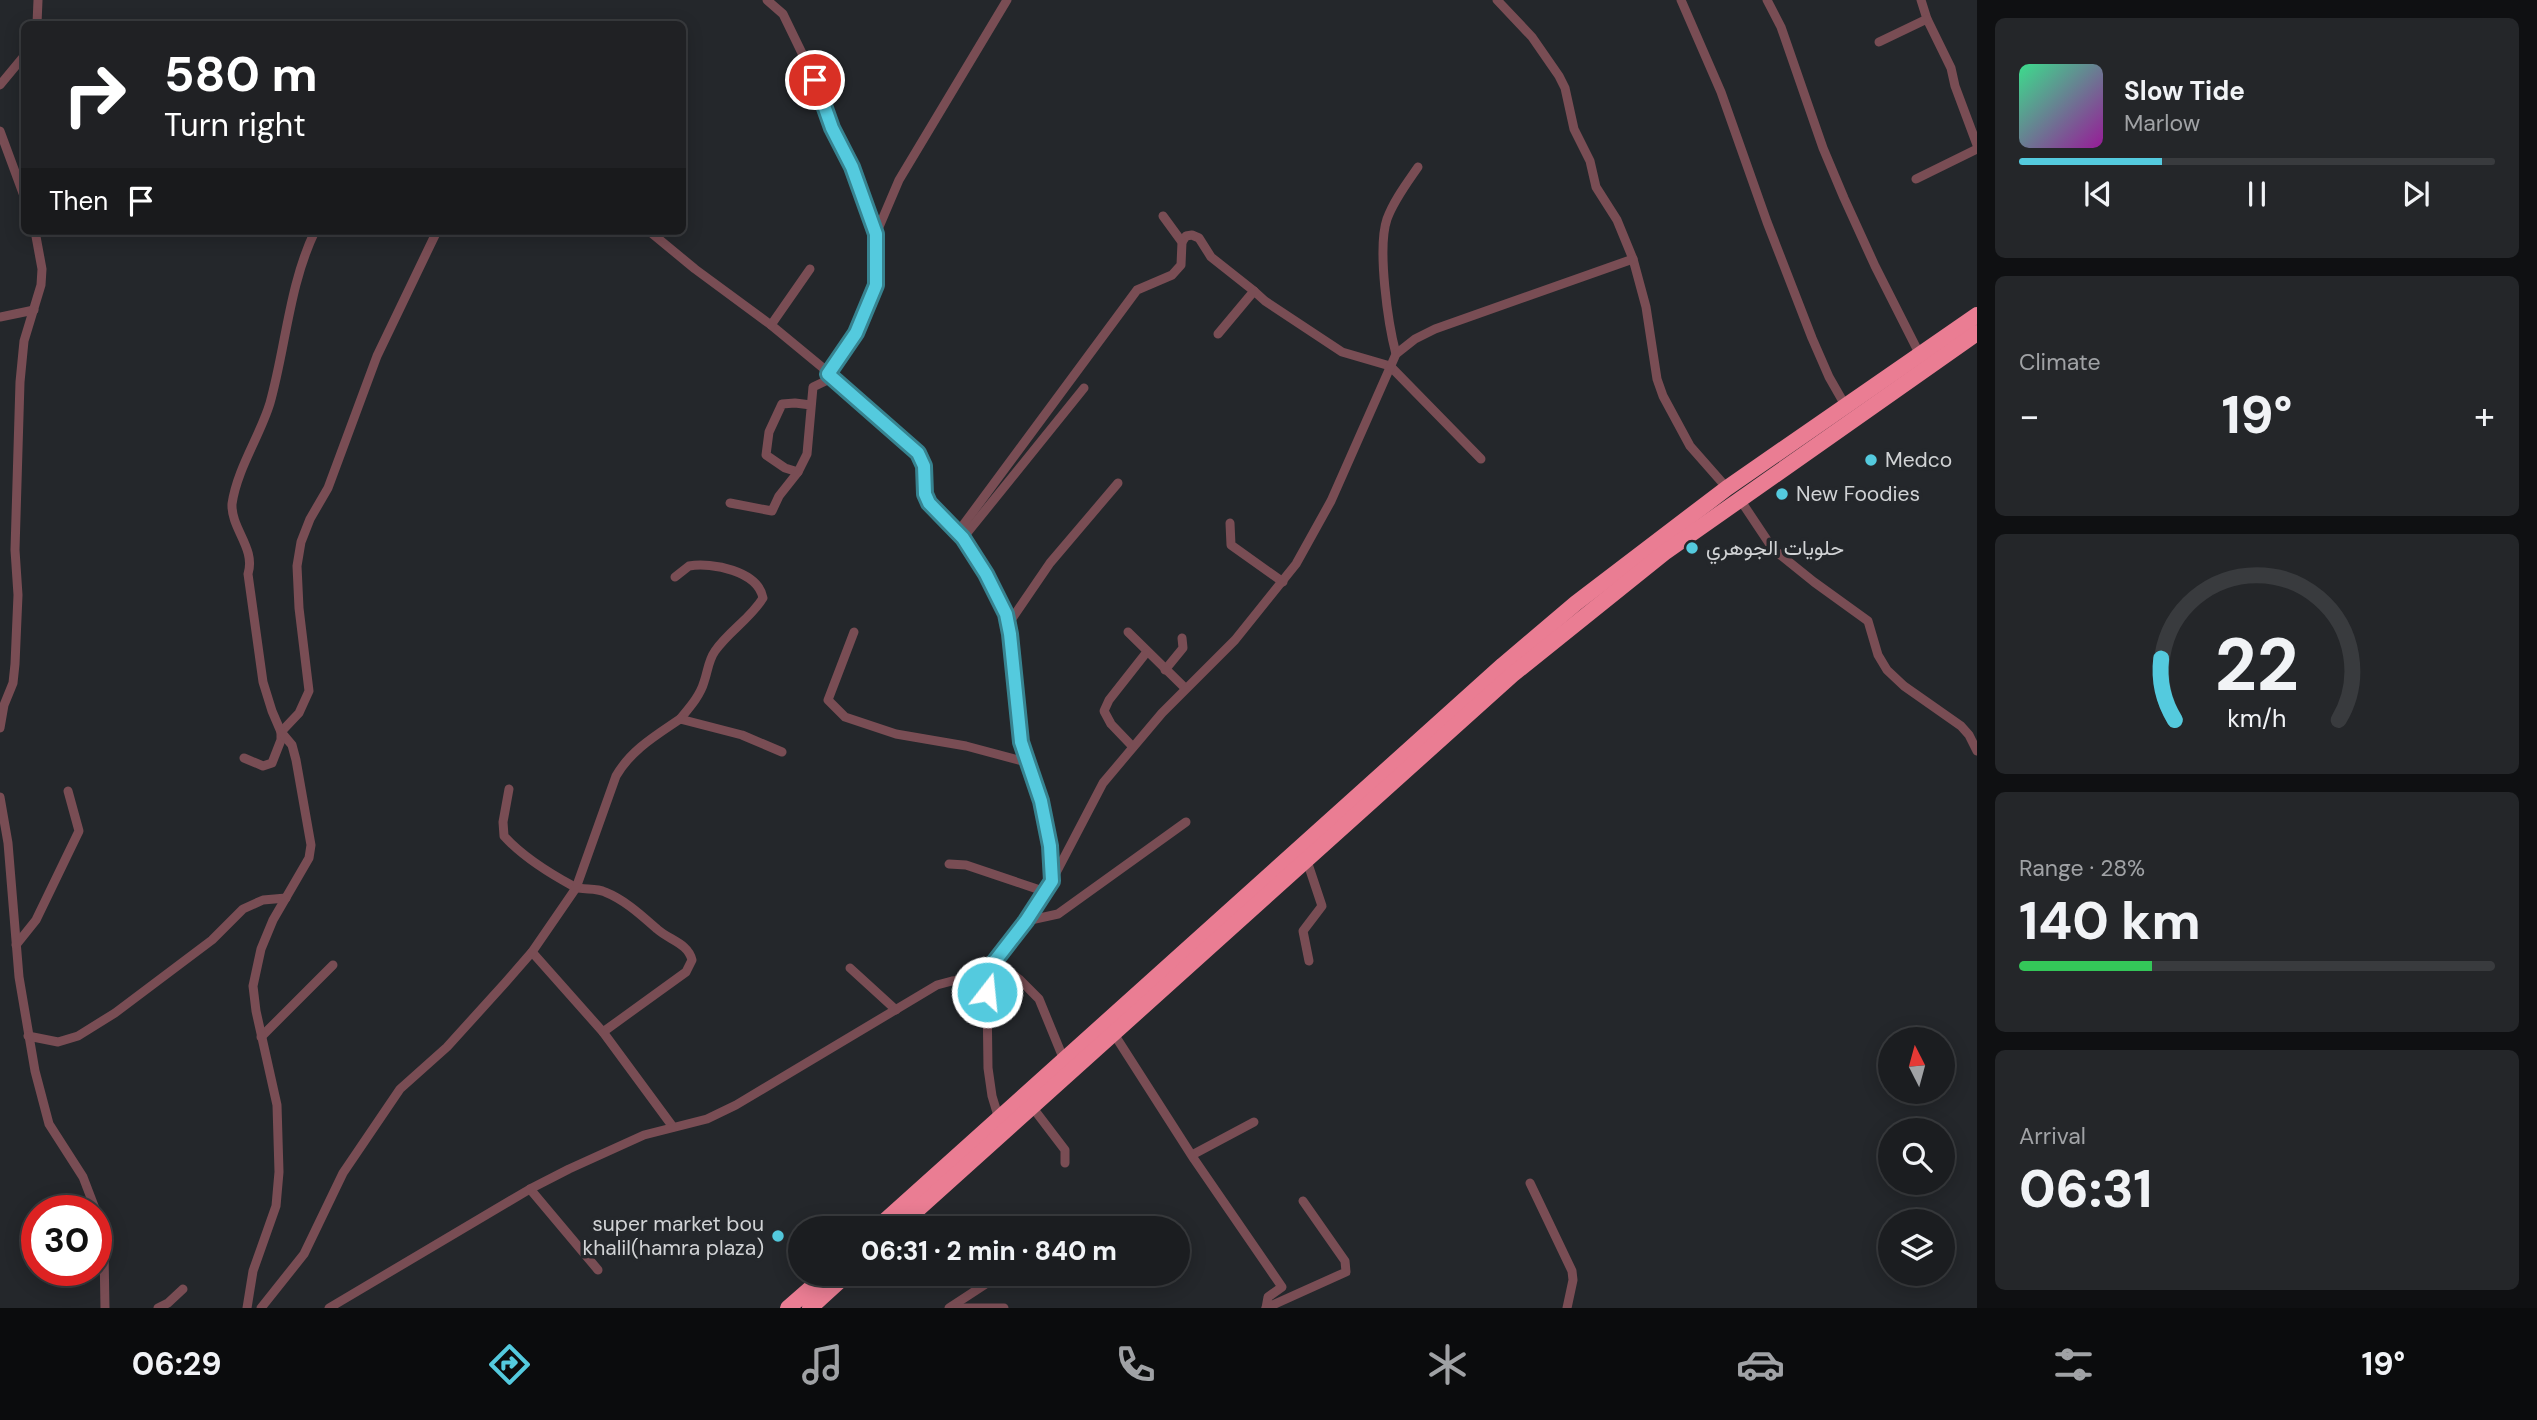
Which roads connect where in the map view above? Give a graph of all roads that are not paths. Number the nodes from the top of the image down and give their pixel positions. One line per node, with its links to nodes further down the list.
1 (38, 0): 9 (street)
2 (767, 0): 21 (street)
3 (1007, 0): 21 (street)
4 (1497, 0): 27 (street)
5 (1681, 0): 42 (street)
6 (1767, 0): 37 (street)
7 (1921, 0): 8 (street)
8 (1927, 19): 10 (street); 13 (street)
9 (37, 21)
10 (1879, 42)
11 (21, 60): 12 (street)
12 (0, 85)
13 (1955, 86): 14 (street); 16 (street)
14 (1944, 92)
15 (0, 131): 19 (street)
16 (1977, 147): 18 (street)
17 (1418, 167): 36 (street)
18 (1916, 179)
19 (21, 188)
20 (1163, 216): 26 (street)
21 (876, 234): 39 (street)
22 (36, 235): 30 (street)
23 (312, 235): 62 (street)
24 (435, 235): 62 (street)
25 (654, 235): 33 (street)
26 (1182, 242): 29 (street); 50 (street)
27 (1633, 259): 36 (street); 47 (street)
28 (810, 269): 33 (street)
29 (1254, 291): 35 (street); 38 (street)
30 (34, 310): 32 (street); 61 (street)
31 (1977, 315): 37 (highway)
32 (0, 317)
33 (771, 325): 39 (street)
34 (1977, 332): 44 (highway)
35 (1218, 334)
36 (1396, 354): 38 (street)
37 (1920, 355): 42 (highway)
38 (1390, 366): 43 (street); 52 (street)
39 (831, 375): 41 (street); 50 (street)
40 (1084, 388): 50 (street)
41 (811, 405): 45 (street); 45 (street)
42 (1845, 405): 44 (highway)
43 (1480, 459)
44 (1773, 465): 47 (highway)
45 (798, 471): 48 (street)
46 (1118, 483): 53 (street)
47 (1733, 493): 64 (street); 72 (highway); 91 (highway)
48 (730, 503)
49 (1230, 523): 52 (street)
50 (961, 535): 53 (street)
51 (675, 577): 60 (street)
52 (1283, 582): 59 (street)
53 (1009, 623): 67 (street)
54 (854, 632): 67 (street)
55 (1128, 632): 57 (street)
56 (1182, 638): 58 (street)
57 (1146, 653): 58 (street); 63 (street)
58 (1165, 670): 59 (street)
59 (1185, 688): 63 (street)
60 (680, 719): 65 (street); 75 (street)
61 (0, 728)
62 (281, 732): 66 (street); 77 (street)
63 (1133, 747): 74 (street)
64 (1977, 751)
65 (782, 752)
66 (244, 758)
67 (1026, 762): 74 (street)
68 (509, 789): 75 (street)
69 (68, 791): 79 (street)
70 (0, 797): 79 (street)
71 (1186, 822): 78 (street)
72 (1307, 861): 82 (street); 88 (highway)
73 (949, 864): 76 (street)
74 (1052, 881): 76 (street)
75 (576, 888): 80 (street); 87 (street)
76 (1046, 892): 78 (street)
77 (286, 898): 89 (street); 90 (street)
78 (1026, 921): 81 (street)
79 (16, 945): 89 (street)
80 (532, 952): 87 (street); 114 (street)
81 (995, 961): 85 (street); 91 (street)
82 (1309, 961)
83 (333, 965): 90 (street)
84 (850, 968): 86 (street)
85 (988, 977): 86 (street); 93 (street)
86 (896, 1010): 95 (street)
87 (603, 1032): 95 (street)
88 (1114, 1034): 92 (highway); 96 (street)
89 (28, 1037): 100 (street)
90 (261, 1037): 113 (street)
91 (1064, 1060): 93 (highway)
92 (1033, 1108): 97 (street); 103 (highway)
93 (999, 1119): 102 (highway)
94 (1254, 1122): 96 (street)
95 (673, 1127): 99 (street)
96 (1192, 1155): 120 (street)
97 (1065, 1163)
98 (1531, 1183): 121 (street)
99 (530, 1189): 104 (street); 110 (street)
100 (90, 1195)
101 (1303, 1201): 120 (street)
102 (890, 1216)
103 (911, 1216)
104 (598, 1270)
105 (105, 1286): 111 (street)
106 (813, 1286): 115 (highway)
107 (834, 1286): 116 (highway)
108 (983, 1286): 117 (street)
109 (183, 1289): 112 (street)
110 (332, 1307)
111 (105, 1308)
112 (158, 1308)
113 (247, 1308)
114 (261, 1308)
115 (788, 1308)
116 (810, 1308)
117 (950, 1308)
118 (958, 1308): 119 (street)
119 (1004, 1308)
120 (1266, 1308)
121 (1567, 1308)

